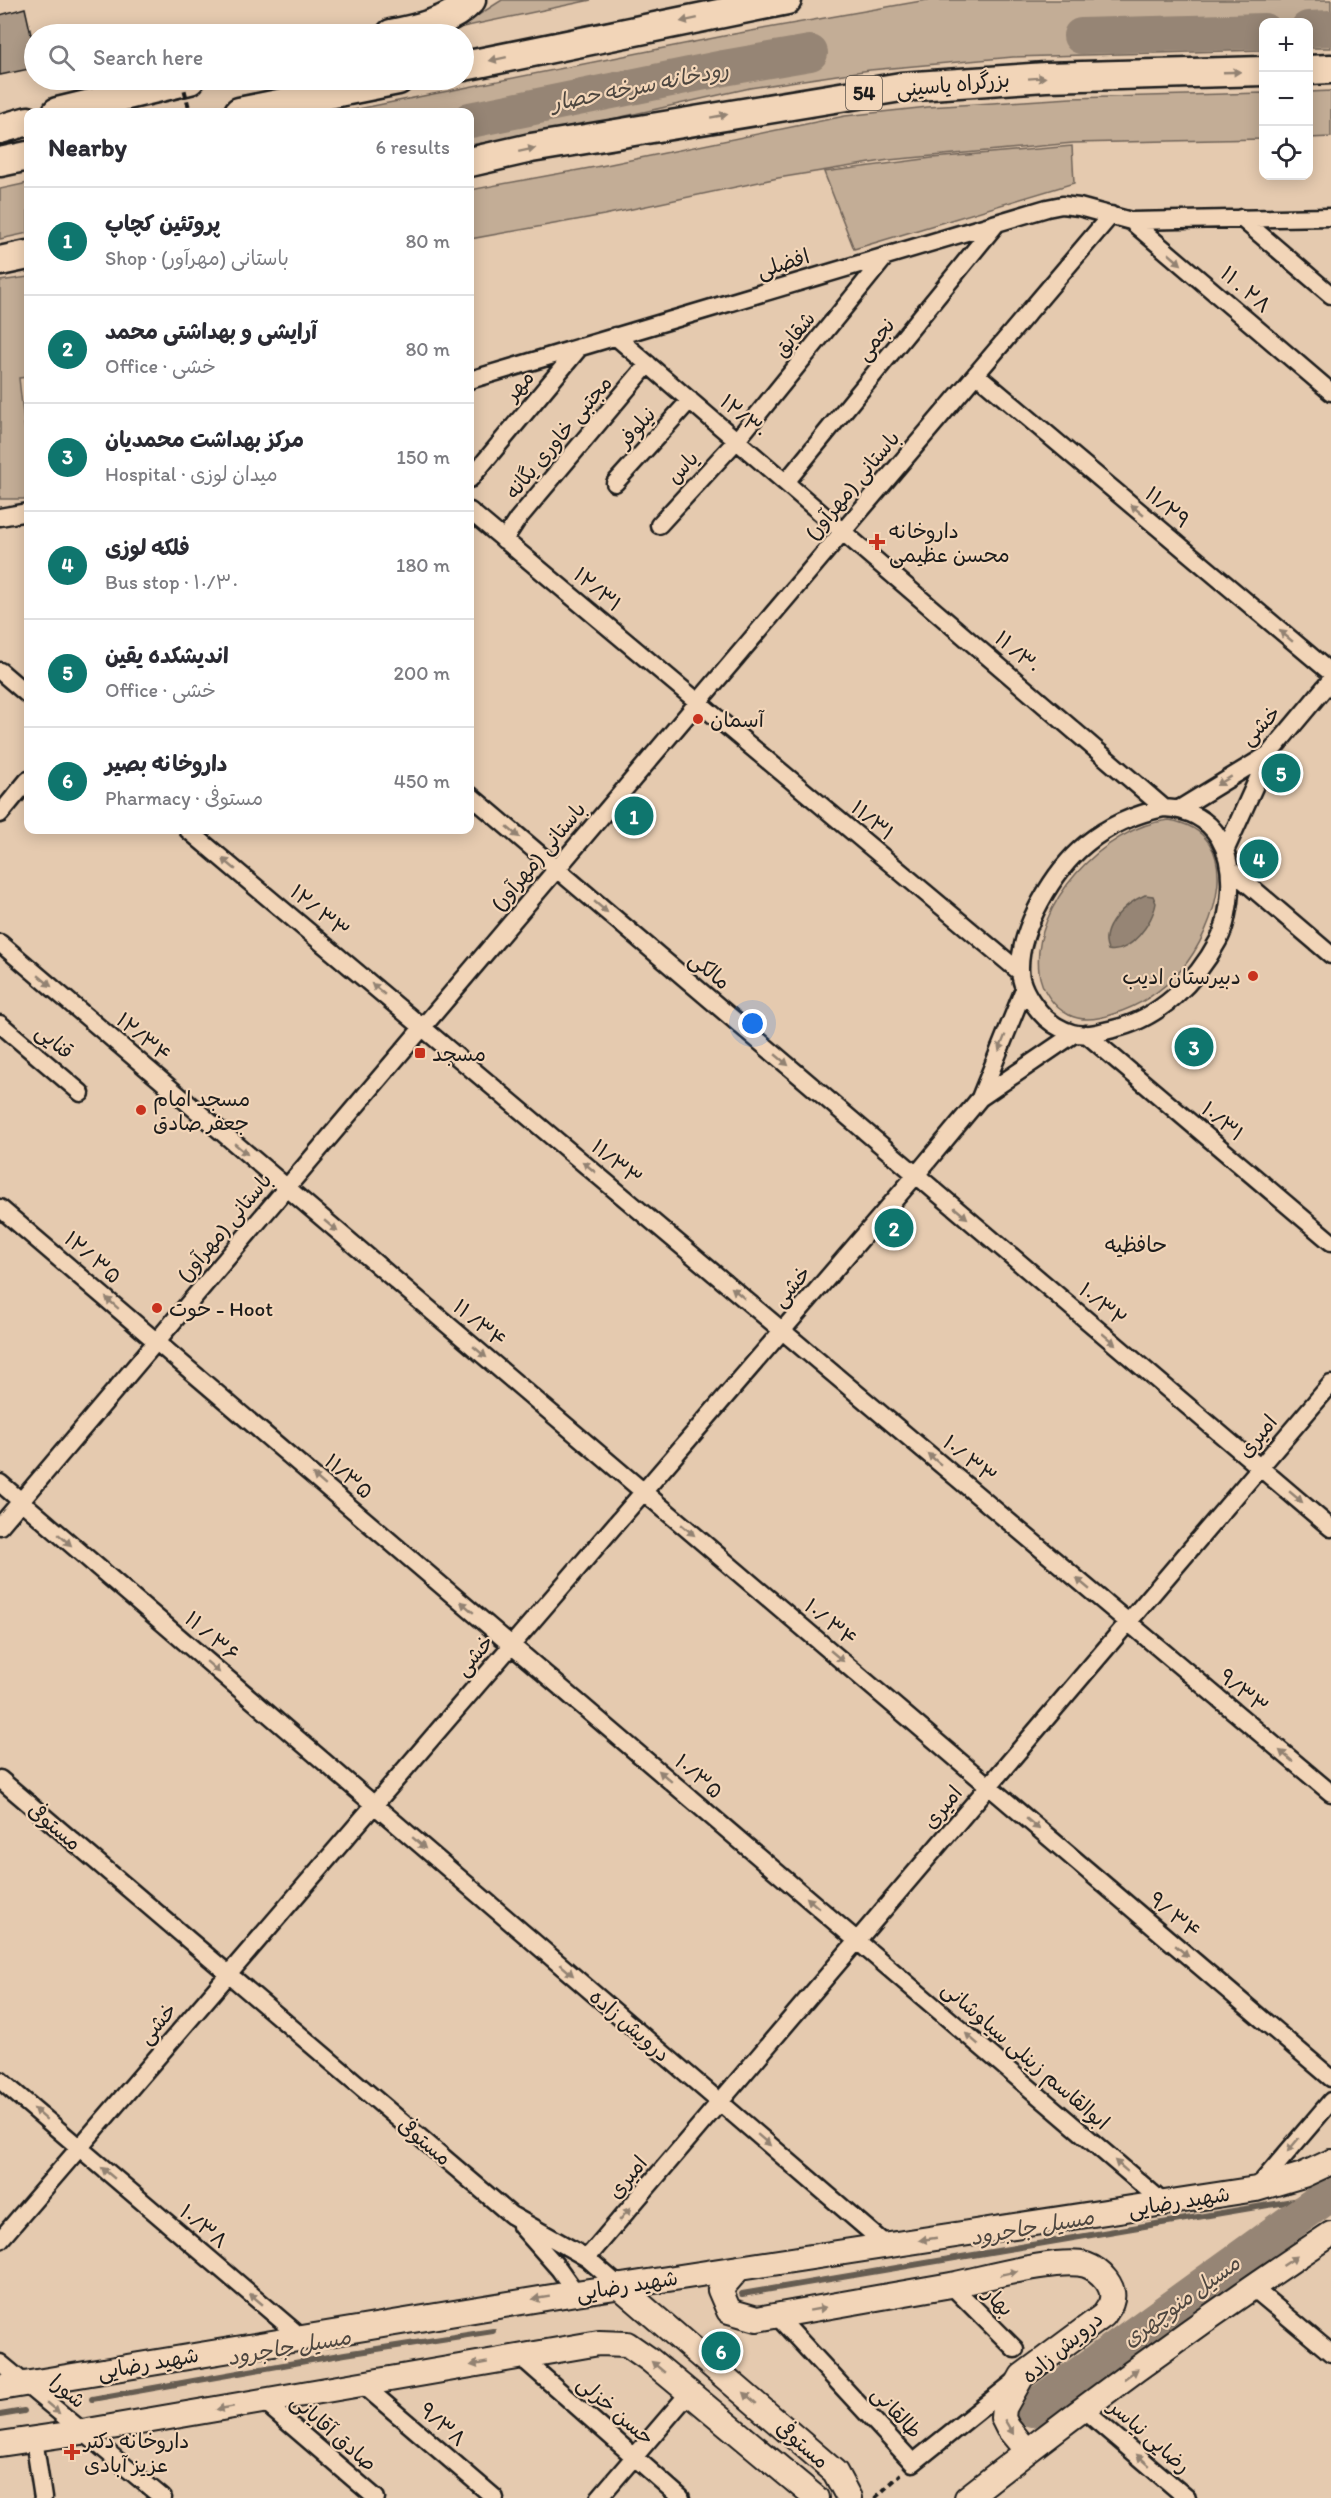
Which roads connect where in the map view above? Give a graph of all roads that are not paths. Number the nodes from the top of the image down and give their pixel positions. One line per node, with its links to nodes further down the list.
1 (471, 0): 3 (highway)
2 (787, 0): 4 (highway, one-way to 4)
3 (429, 24)
4 (474, 64)
5 (1331, 69): 6 (highway)
6 (1313, 70)
7 (1259, 71): 15 (highway, بزرگراه یاسینی / 54, one-way to 7)
8 (148, 90): 10 (highway)
9 (348, 90): 11 (highway)
10 (74, 108)
11 (259, 108)
12 (24, 122): 13 (highway)
13 (0, 129)
14 (24, 157): 16 (highway)
15 (474, 161)
16 (0, 162)
17 (1111, 215): 20 (street, افضلی); 21 (street, افضلی); 29 (street, باستانی (مهرآور))
18 (1241, 218): 19 (street); 20 (street); 25 (street)
19 (1331, 218)
20 (1131, 221): 31 (street, ۱۱ . ۲۸, one-way to 31)
21 (997, 223): 23 (street, افضلی); 35 (street, نجمی)
22 (24, 256): 24 (highway)
23 (886, 256): 26 (street, افضلی); 33 (street, شقایق)
24 (0, 261)
25 (1331, 295)
26 (615, 336): 27 (street, افضلی); 28 (street, ۱۲/۳۰)
27 (580, 347): 30 (street, افضلی); 34 (street, مهر)
28 (648, 364): 32 (street, ۱۲/۳۰); 42 (street, مجتبی خاوری یگانه)
29 (976, 374): 41 (street, باستانی (مهرآور)); 44 (street, ۱۱/۲۹, one-way to 29)
30 (474, 379)
31 (1331, 392)
32 (690, 400): 33 (street, ۱۲/۳۰); 36 (street, نیلوفر)
33 (737, 440): 35 (street, ۱۲/۳۰); 40 (street, یاس)
34 (474, 474)
35 (786, 482): 41 (street, ۱۲/۳۰)
36 (615, 483)
37 (24, 513): 39 (street)
38 (474, 514): 42 (street, ۱۲/۳۱)
39 (0, 517)
40 (659, 525)
41 (843, 530): 47 (street, باستانی (مهرآور)); 51 (street, ۱۱ /۳۰)
42 (504, 540): 47 (street, ۱۲/۳۱)
43 (0, 670): 46 (street)
44 (1331, 673)
45 (1331, 680): 48 (street, خشی)
46 (24, 691)
47 (698, 702): 55 (street, باستانی (مهرآور)); 59 (street, ۱۱/۳۱)
48 (1269, 754): 51 (street, خشی, one-way to 51); 54 (street)
49 (24, 785): 52 (street)
50 (474, 798): 55 (street, مالکی, one-way to 55)
51 (1171, 809): 54 (street); 59 (street)
52 (0, 814)
53 (193, 834): 62 (street, ۱۲/ ۳۳, one-way to 53)
54 (1226, 849): 56 (street)
55 (557, 869): 62 (street, باستانی (مهرآور)); 66 (street, مالکی, one-way to 66)
56 (1230, 869): 58 (street); 63 (street)
57 (0, 944): 67 (street, ۱۲/۳۴, one-way to 67)
58 (1331, 955)
59 (1020, 972): 60 (street)
60 (1024, 989): 63 (street); 65 (street, خشی, one-way to 65)
61 (0, 1024): 64 (street, قنایی)
62 (423, 1027): 67 (street, باستانی (مهرآور)); 70 (street, ۱۱/۳۳, one-way to 62)
63 (1080, 1034): 65 (street, خشی); 69 (street, ۱۰/۳۱)
64 (81, 1093)
65 (980, 1098): 66 (street, خشی)
66 (916, 1175): 70 (street, خشی); 73 (street, ۱۰/۳۲, one-way to 73)
67 (287, 1188): 71 (street, باستانی (مهرآور)); 75 (street, ۱۱ /۳۴, one-way to 75)
68 (0, 1208): 71 (street, ۱۲/ ۳۵, one-way to 68)
69 (1331, 1242)
70 (782, 1330): 75 (street, خشی); 79 (street, ۱۰/ ۳۳, one-way to 70)
71 (156, 1341): 76 (street, باستانی (مهرآور)); 80 (street, ۱۱/۳۵, one-way to 71)
72 (1331, 1384): 73 (street, امیری)
73 (1260, 1467): 78 (street, ۱۰/۳۲, one-way to 78); 79 (street, امیری)
74 (0, 1484): 76 (street, ۱۱ / ۳۶)
75 (644, 1492): 80 (street, خشی); 82 (street, ۱۰/ ۳۴, one-way to 82)
76 (21, 1502): 77 (street, باستانی (مهرآور)); 84 (street, ۱۱ / ۳۶, one-way to 84)
77 (0, 1526)
78 (1331, 1528)
79 (1128, 1622): 82 (street, امیری); 83 (street, ۹/۳۳, one-way to 79)
80 (512, 1645): 84 (street, خشی); 85 (street, ۱۰/۳۵, one-way to 80)
81 (0, 1779): 86 (street, مستوفی)
82 (989, 1786): 85 (street, امیری); 87 (street, ۹/ ۳۴, one-way to 87)
83 (1331, 1793)
84 (374, 1805): 86 (street, خشی); 90 (street, درویش زاده, one-way to 90)
85 (857, 1941): 90 (street, امیری); 94 (street, ابوالقاسم زینلی سیاوشانی, one-way to 85)
86 (229, 1974): 91 (street, خشی); 95 (street, مستوفی)
87 (1331, 2078)
88 (0, 2080): 91 (street, ۱۰/۳۸, one-way to 88)
89 (1331, 2101): 93 (street, one-way to 93)
90 (720, 2102): 98 (street, درویش زاده, one-way to 98); 99 (street, امیری, one-way to 90)
91 (79, 2148): 97 (street, خشی); 106 (street, ۱۰/۳۸, one-way to 91)
92 (1331, 2162): 93 (main road)
93 (1256, 2189): 94 (main road, شهید رضایی)
94 (1165, 2204): 98 (main road, شهید رضایی, one-way to 98)
95 (511, 2215): 99 (street, مستوفی); 104 (street)
96 (1331, 2234): 103 (main road, one-way to 96)
97 (0, 2240)
98 (886, 2245): 100 (main road, شهید رضایی)
99 (587, 2258): 102 (street, مستوفی)
100 (739, 2268): 102 (main road, شهید رضایی); 105 (main road, درویش زاده)
101 (951, 2285): 105 (main road, درویش زاده, one-way to 101); 107 (street, بهار); 111 (main road, درویش زاده, one-way to 111)
102 (620, 2286): 104 (main road, شهید رضایی); 130 (main road, مستوفی, one-way to 102)
103 (1252, 2287): 108 (street); 117 (main road, one-way to 103)
104 (576, 2293): 106 (main road, شهید رضایی, one-way to 106)
105 (777, 2316): 111 (street, طالقانی)
106 (301, 2337): 112 (main road, شهید رضایی)
107 (1015, 2349)
108 (1331, 2353)
109 (521, 2356): 113 (main road, one-way to 113); 115 (main road, مستوفی, one-way to 109); 122 (street, حسن خزلی)
110 (0, 2363): 112 (street, شورا)
111 (1022, 2376): 121 (main road, درویش زاده, one-way to 121)
112 (24, 2384): 114 (main road, شهید رضایی); 118 (street, شورا, one-way to 118)
113 (362, 2384): 116 (main road); 126 (street, ۹/۳۸)
114 (0, 2388)
115 (689, 2393): 122 (street); 129 (main road, مستوفی)
116 (263, 2401): 118 (main road, one-way to 118); 125 (street, صادق آقایانی)
117 (1083, 2409): 121 (main road); 132 (street, رضایی نیاسر, one-way to 117)
118 (82, 2432): 119 (main road); 124 (street, شورا)
119 (34, 2439): 120 (main road); 123 (street)
120 (0, 2444)
121 (1027, 2451): 131 (main road)
122 (634, 2457): 127 (street); 128 (street, حسن خزلی)
123 (43, 2498)
124 (163, 2498)
125 (376, 2498)
126 (495, 2498)
127 (599, 2498)
128 (681, 2498)
129 (816, 2498)
130 (849, 2498)
131 (967, 2498)
132 (1188, 2498)

